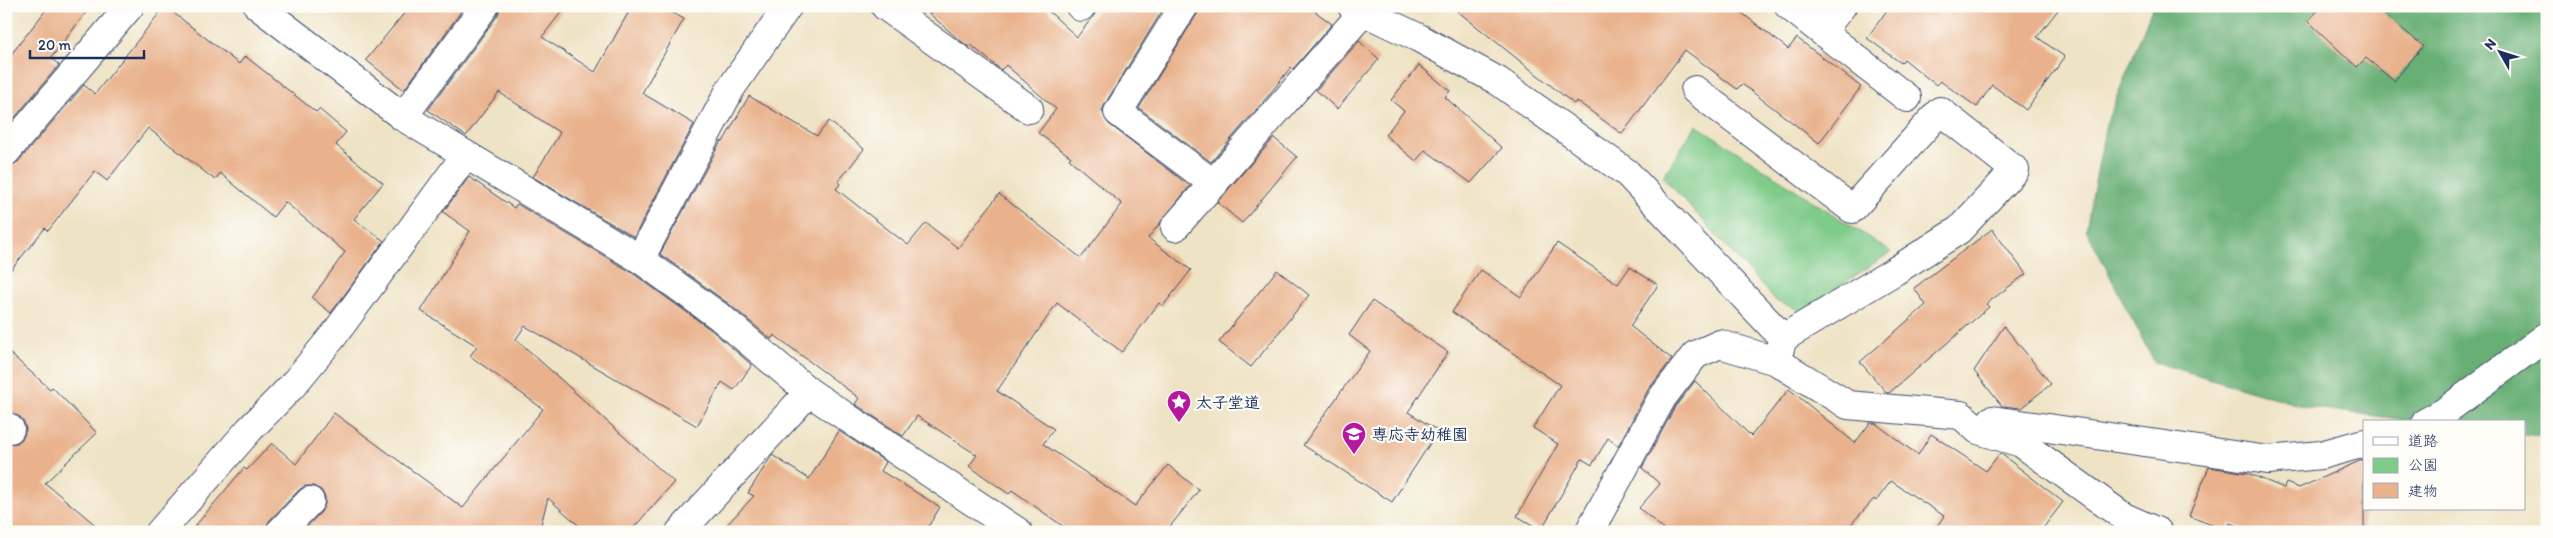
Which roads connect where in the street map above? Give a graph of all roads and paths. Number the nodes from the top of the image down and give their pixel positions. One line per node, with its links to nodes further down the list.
1 (130, 6): 15 (street)
2 (258, 6): 14 (street)
3 (485, 6): 14 (street)
4 (788, 6): 19 (street)
5 (885, 6): 13 (street)
6 (1184, 6): 17 (street)
7 (1789, 6): 10 (street)
8 (1842, 6): 10 (street)
9 (1358, 9): 17 (street); 21 (street)
10 (1822, 31): 12 (street)
11 (1695, 90): 21 (street)
12 (1907, 98)
13 (1029, 109)
14 (403, 117): 16 (street)
15 (6, 152)
16 (465, 156): 19 (street); 28 (street)
17 (1214, 184): 18 (street)
18 (1175, 227)
19 (640, 259): 22 (street)
20 (2547, 336): 24 (street)
21 (1780, 350): 23 (street); 32 (street)
22 (809, 392): 30 (street); 31 (street)
23 (1961, 415): 25 (street); 27 (street)
24 (2430, 420)
25 (2363, 443)
26 (310, 501): 29 (street)
27 (2119, 524): 33 (street)
28 (160, 532)
29 (280, 532)
30 (680, 532)
31 (1018, 532)
32 (1589, 532)
33 (2158, 532)

